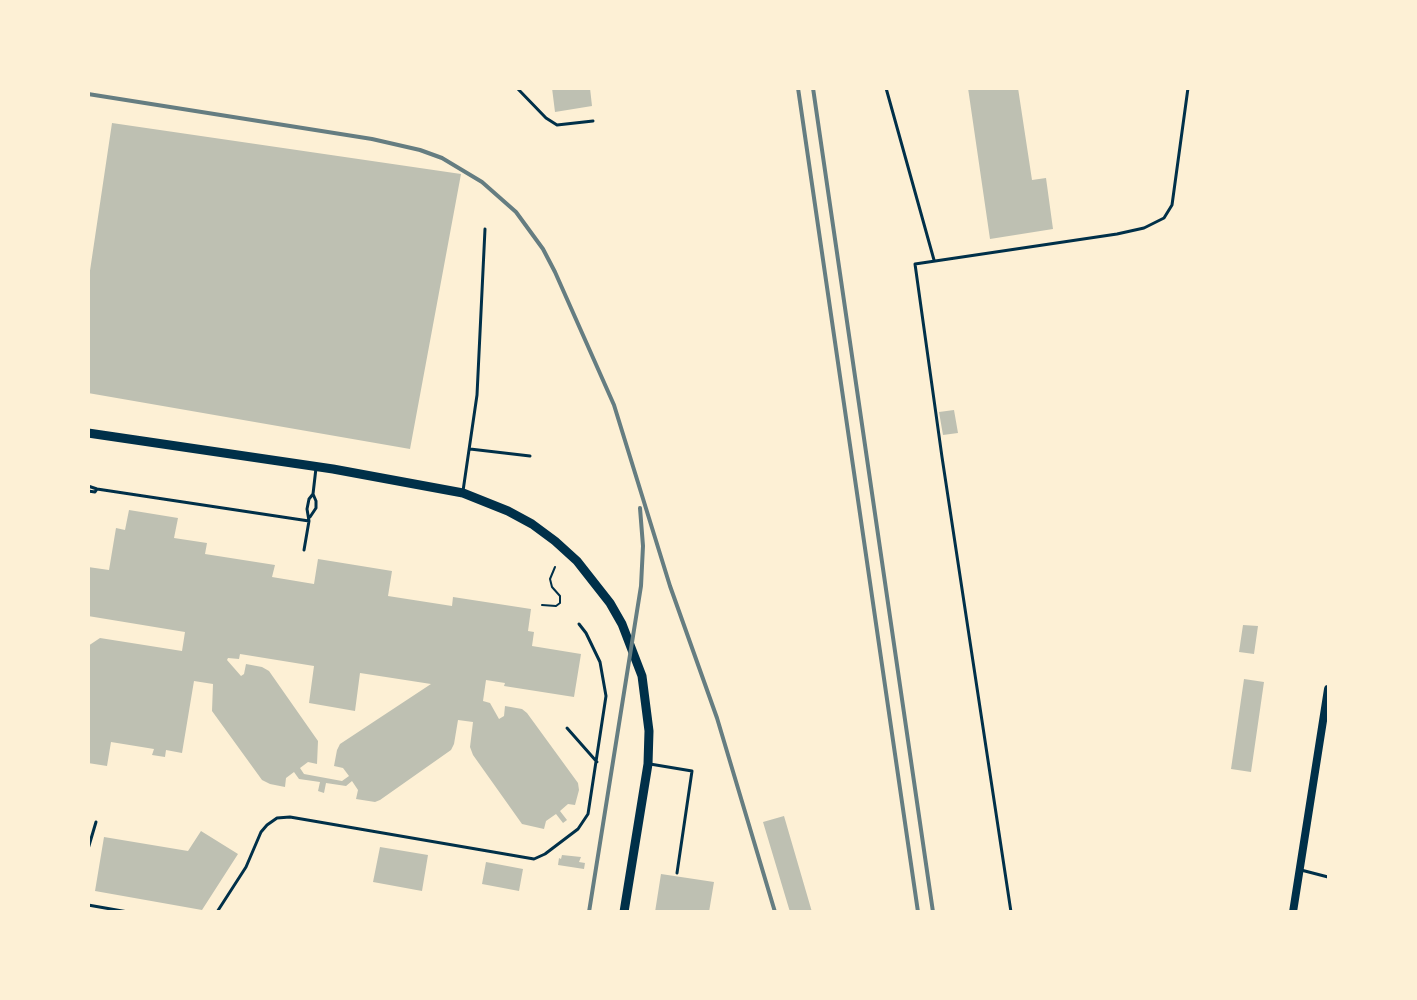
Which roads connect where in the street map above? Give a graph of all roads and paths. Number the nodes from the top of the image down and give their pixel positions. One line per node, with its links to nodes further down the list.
1 (517, 88): 4 (lane)
2 (886, 88): 6 (lane)
3 (1188, 88): 6 (lane)
4 (593, 121)
5 (485, 229): 8 (lane)
6 (934, 261): 34 (lane)
7 (88, 433): 10 (main road)
8 (470, 449): 9 (lane); 14 (lane)
9 (530, 456)
10 (316, 467): 14 (main road); 15 (lane)
11 (88, 486): 12 (lane)
12 (97, 489): 13 (lane); 16 (lane)
13 (88, 491)
14 (463, 493): 24 (main road)
15 (313, 494): 16 (lane); 16 (lane)
16 (309, 520): 17 (lane)
17 (304, 550)
18 (555, 567): 19 (path)
19 (543, 605)
20 (579, 624): 23 (lane)
21 (1329, 689): 27 (street)
22 (567, 728): 23 (lane)
23 (597, 762): 32 (lane)
24 (648, 764): 28 (lane); 33 (main road)
25 (96, 822): 26 (lane)
26 (88, 849)
27 (1299, 870): 29 (lane); 35 (street)
28 (678, 873)
29 (1329, 877)
30 (88, 905): 31 (lane)
31 (128, 912)
32 (217, 912)
33 (624, 912)
34 (1011, 912)
35 (1293, 912)

